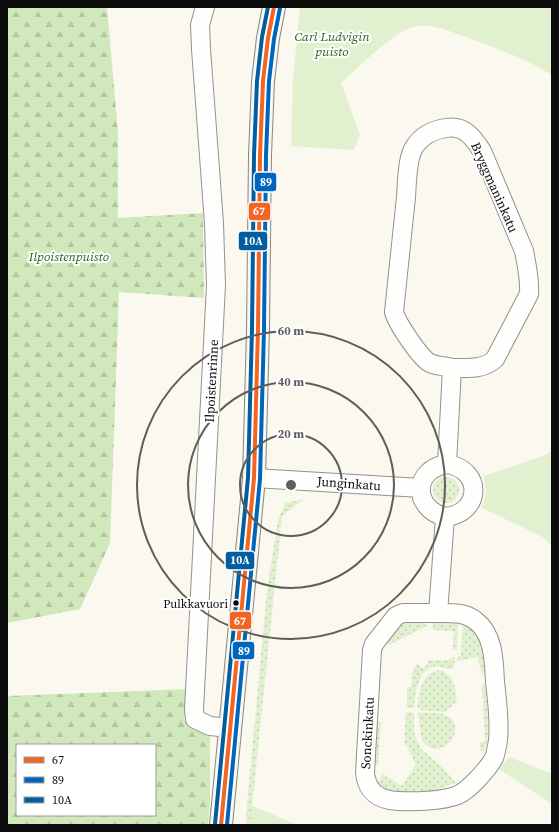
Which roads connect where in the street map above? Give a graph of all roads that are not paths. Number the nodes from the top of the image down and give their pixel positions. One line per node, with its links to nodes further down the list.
1 (205, 7): 9 (street, Ilpoistenrinne)
2 (274, 7): 5 (main road)
3 (452, 368): 3 (street, Bryggmaninkatu); 4 (street)
4 (447, 464): 6 (street); 7 (street)
5 (254, 478): 6 (street, Junginkatu); 9 (main road)
6 (421, 488): 7 (street)
7 (444, 517): 8 (street)
8 (438, 613): 8 (street, Sonckinkatu)
9 (230, 728): 10 (main road)
10 (221, 825)

